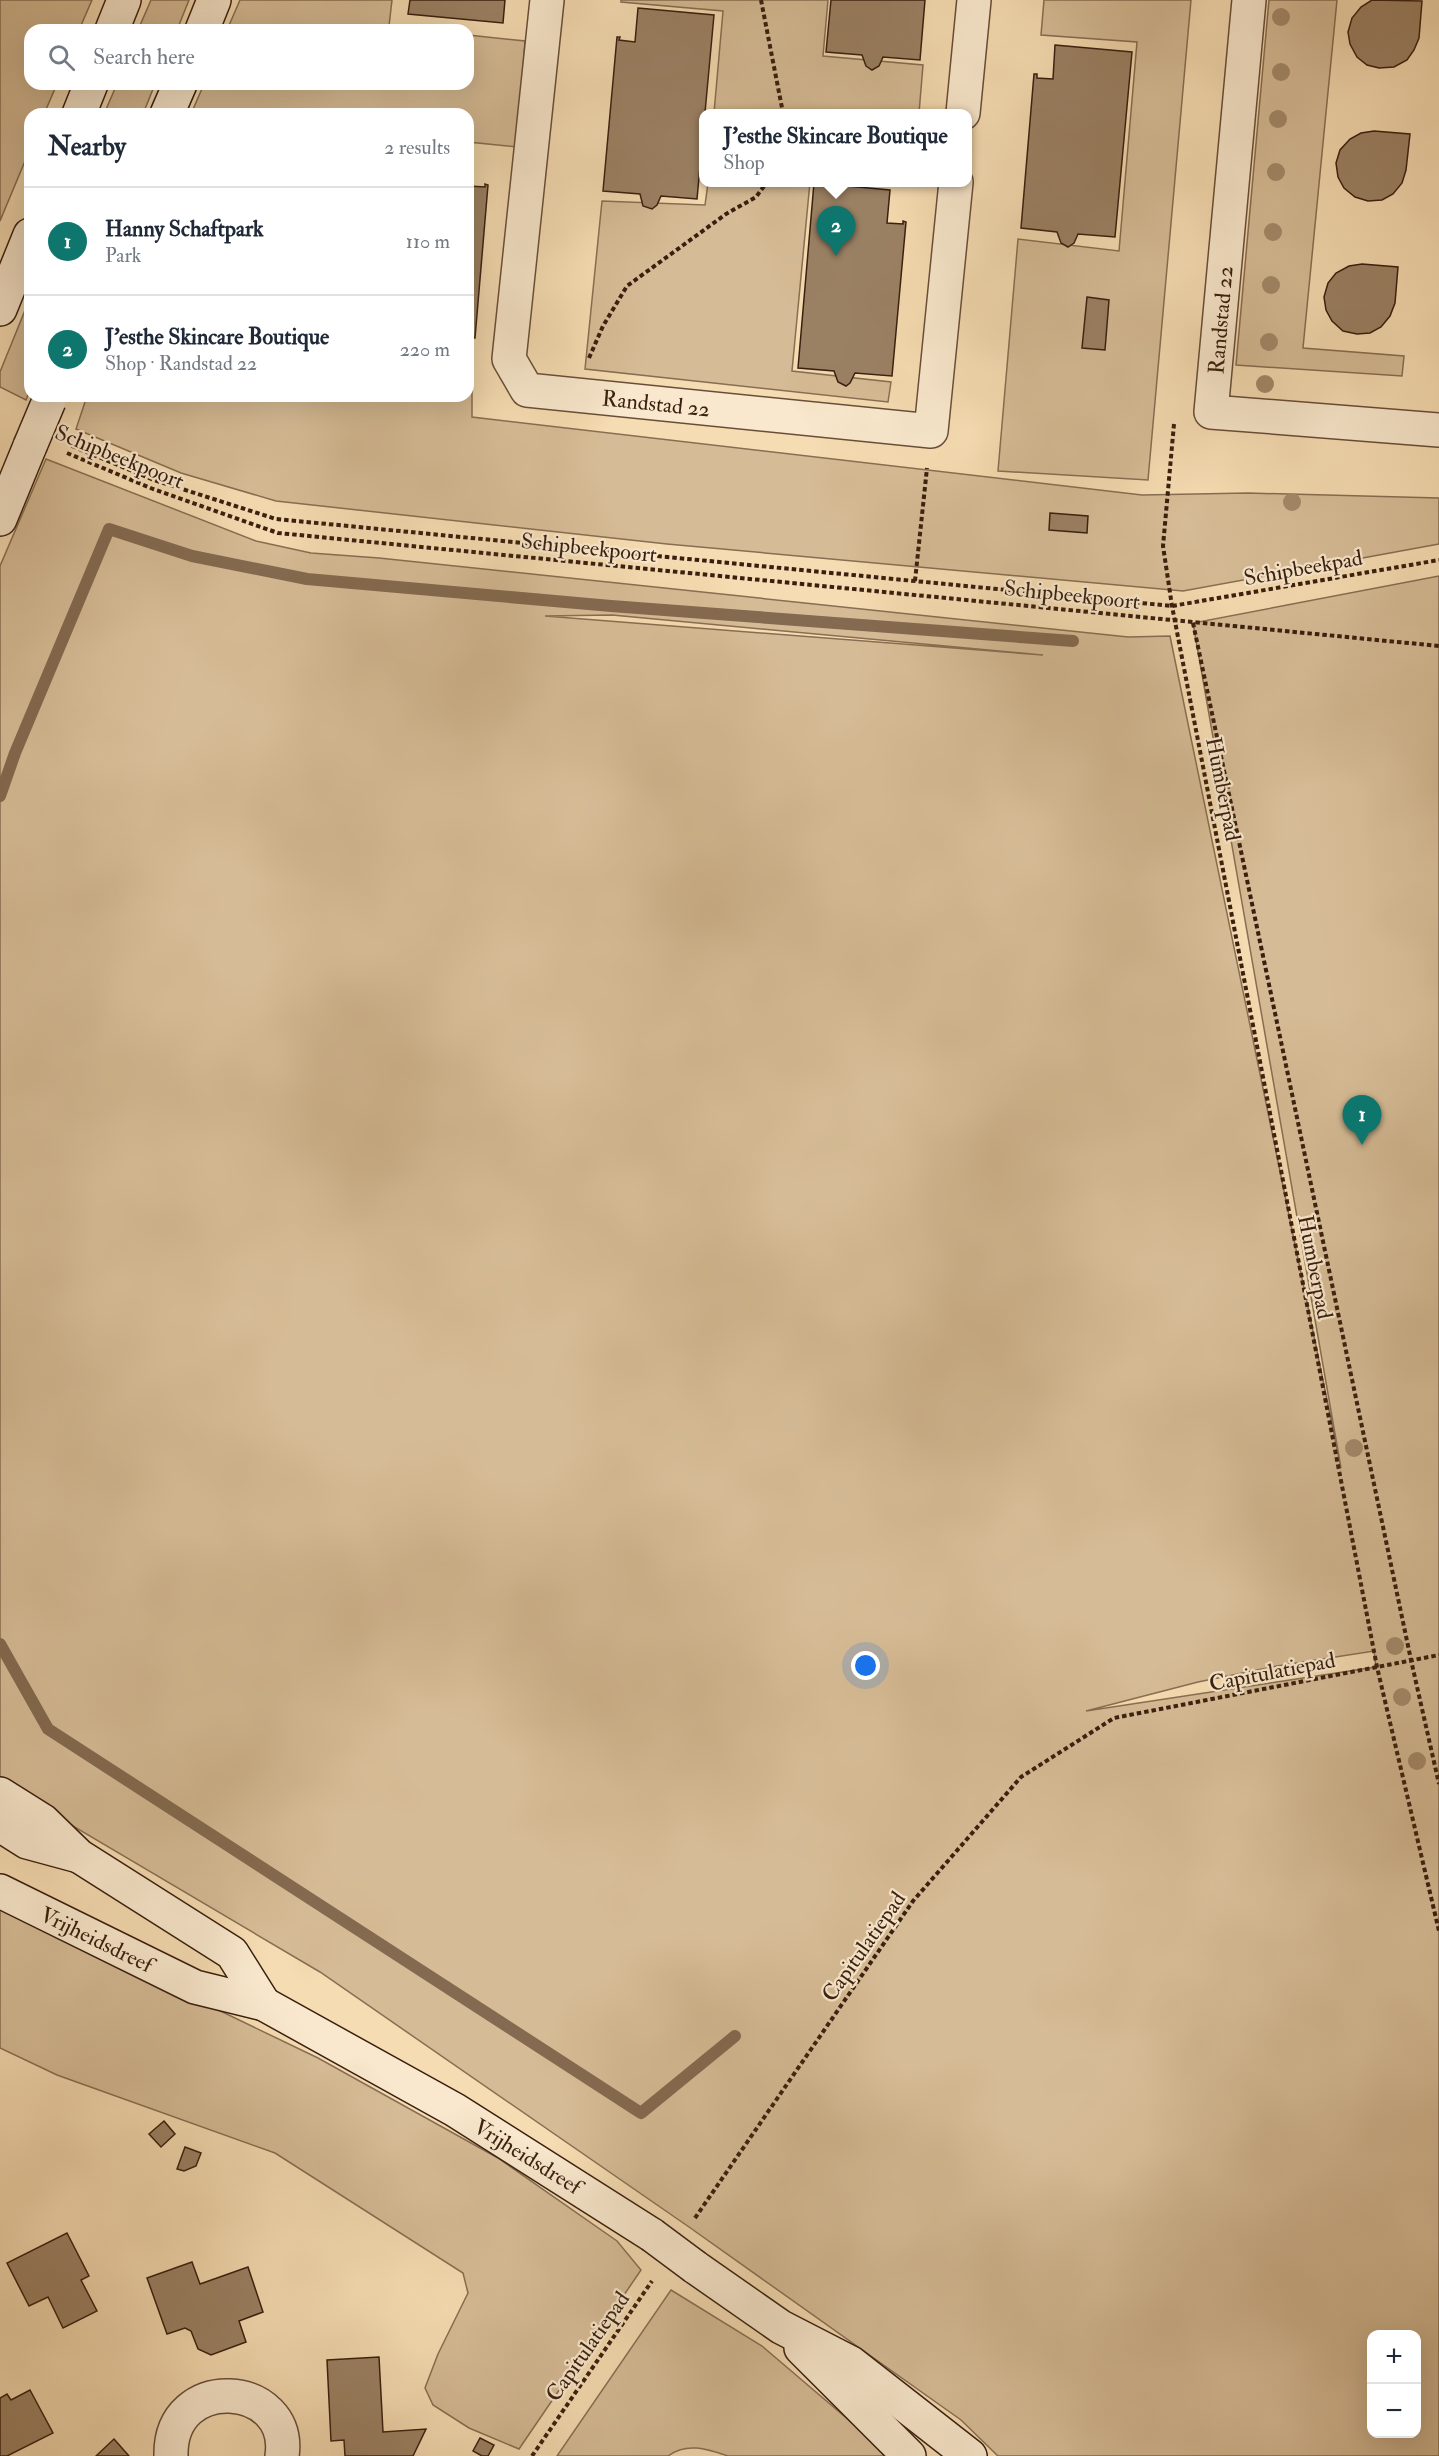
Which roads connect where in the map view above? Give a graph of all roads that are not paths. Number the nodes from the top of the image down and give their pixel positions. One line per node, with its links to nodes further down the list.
1 (124, 0): 6 (main road)
2 (214, 0): 7 (main road)
3 (547, 0): 13 (main road, Randstad 22)
4 (974, 0): 12 (main road)
5 (1249, 0): 17 (main road, Randstad 22)
6 (114, 24)
7 (204, 24)
8 (89, 90): 10 (main road)
9 (177, 90): 11 (main road)
10 (81, 108)
11 (170, 108)
12 (963, 109)
13 (956, 187)
14 (24, 250): 15 (main road)
15 (0, 309)
16 (49, 402): 18 (main road, bridge)
17 (1439, 430)
18 (0, 519)
19 (0, 1794): 21 (main road, Vrijheidsdreef)
20 (0, 1825): 21 (main road, Vrijheidsdreef)
21 (79, 1856): 23 (main road, Vrijheidsdreef)
22 (0, 1891): 23 (main road, Vrijheidsdreef)
23 (264, 2004): 24 (main road, Vrijheidsdreef, bridge)
24 (781, 2327): 27 (main road, Vrijheidsdreef); 28 (main road, Vrijheidsdreef)
25 (171, 2456): 26 (main road)
26 (282, 2456)
27 (909, 2456)
28 (970, 2456)

